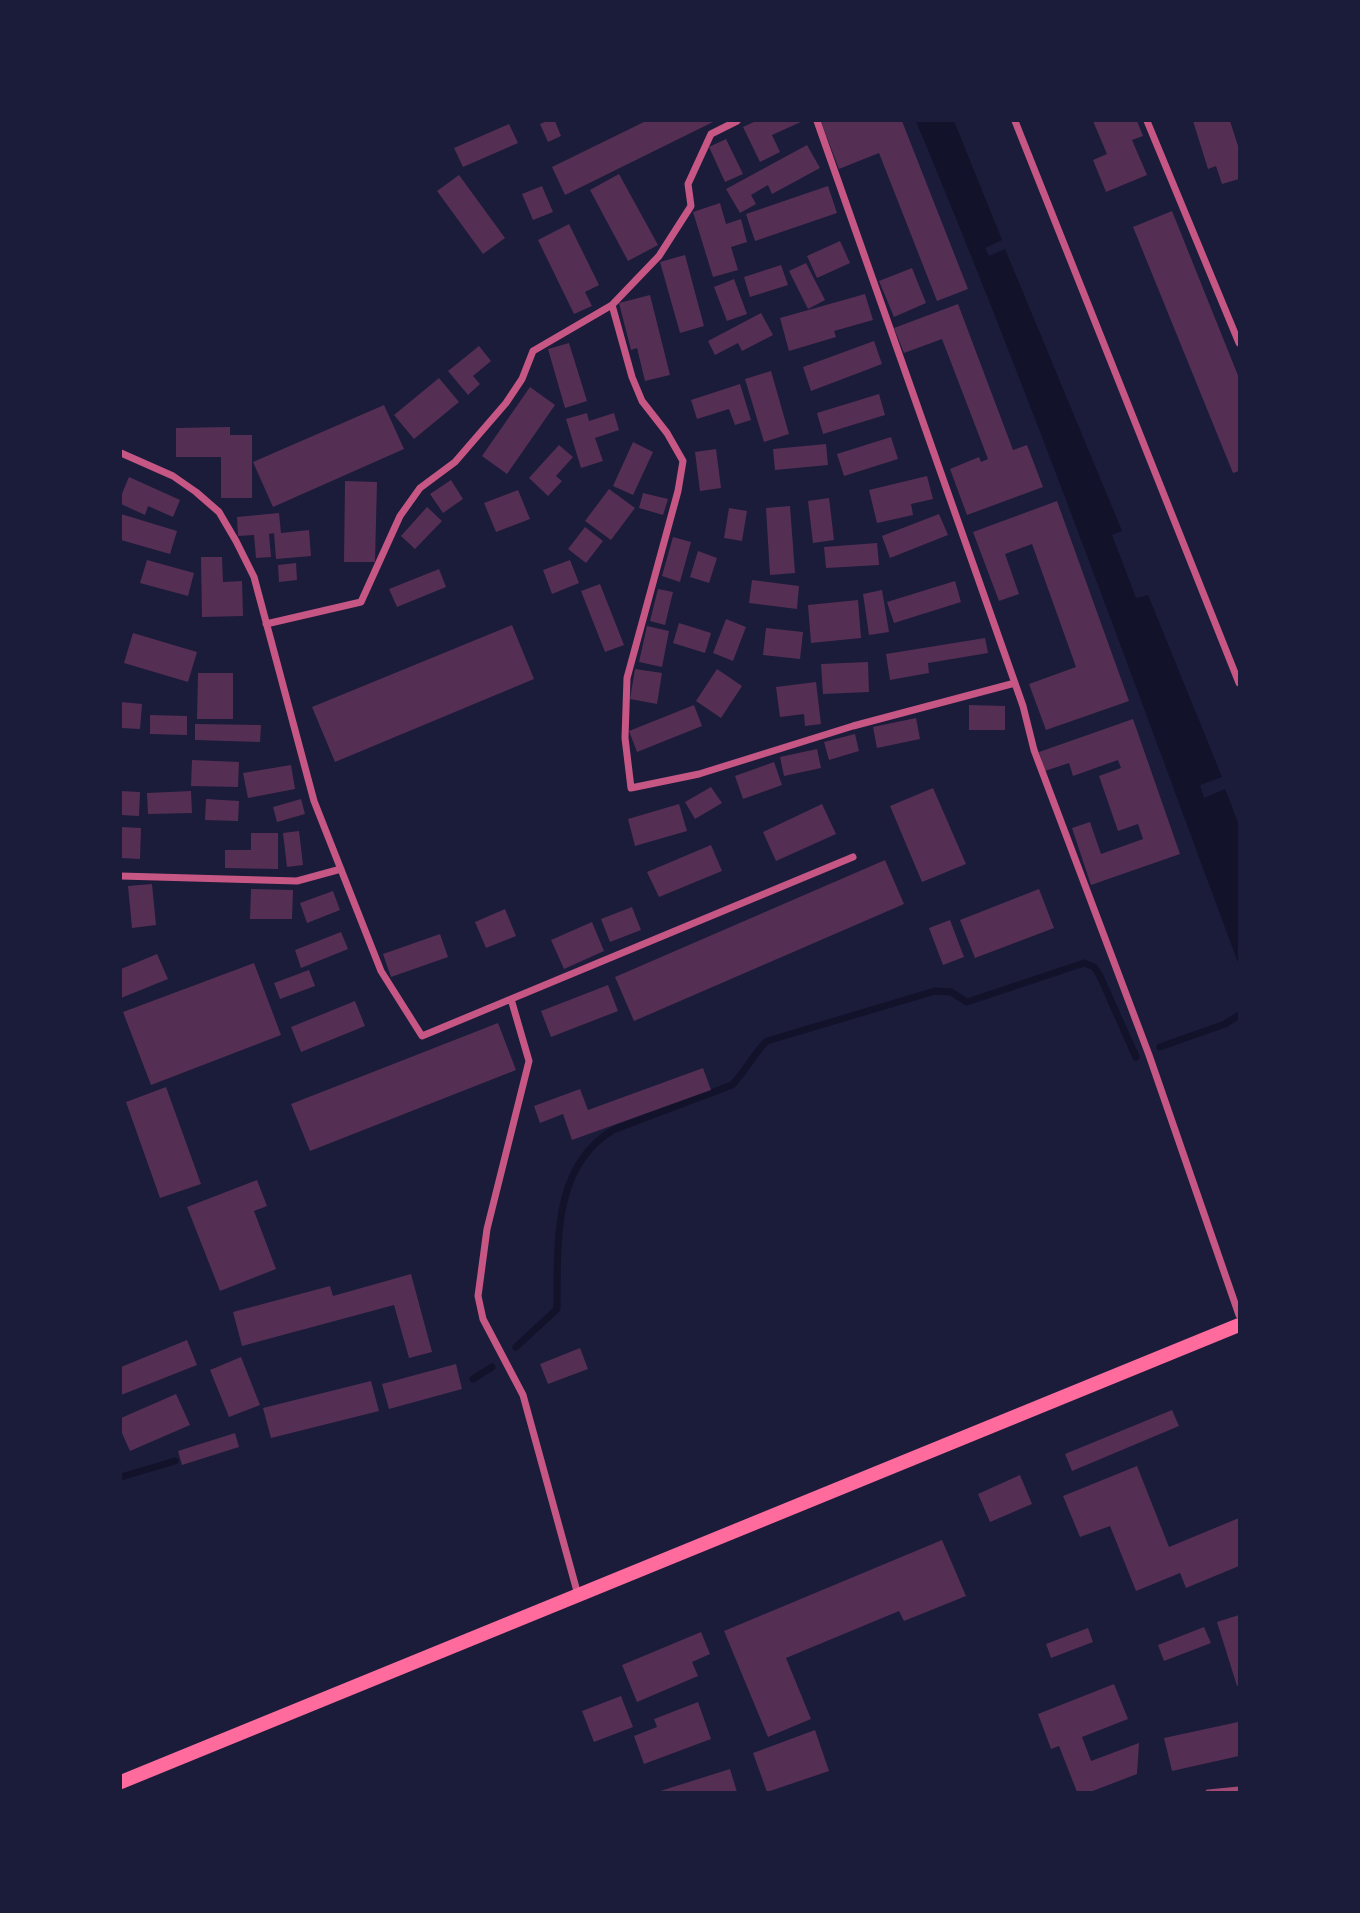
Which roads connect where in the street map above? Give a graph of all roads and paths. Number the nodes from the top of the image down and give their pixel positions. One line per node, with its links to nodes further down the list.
1 (737, 121): 5 (street)
2 (817, 121): 9 (street)
3 (1015, 121): 10 (street)
4 (1147, 121): 6 (street)
5 (612, 305): 8 (street); 9 (street)
6 (1239, 343)
7 (121, 453): 8 (street)
8 (266, 624): 12 (street)
9 (1015, 683): 15 (street)
10 (1239, 683)
11 (853, 857): 14 (street)
12 (341, 869): 13 (street); 14 (street)
13 (121, 876)
14 (511, 999): 17 (street)
15 (1239, 1315)
16 (1239, 1325): 17 (main road)
17 (579, 1597): 18 (main road)
18 (121, 1782)

